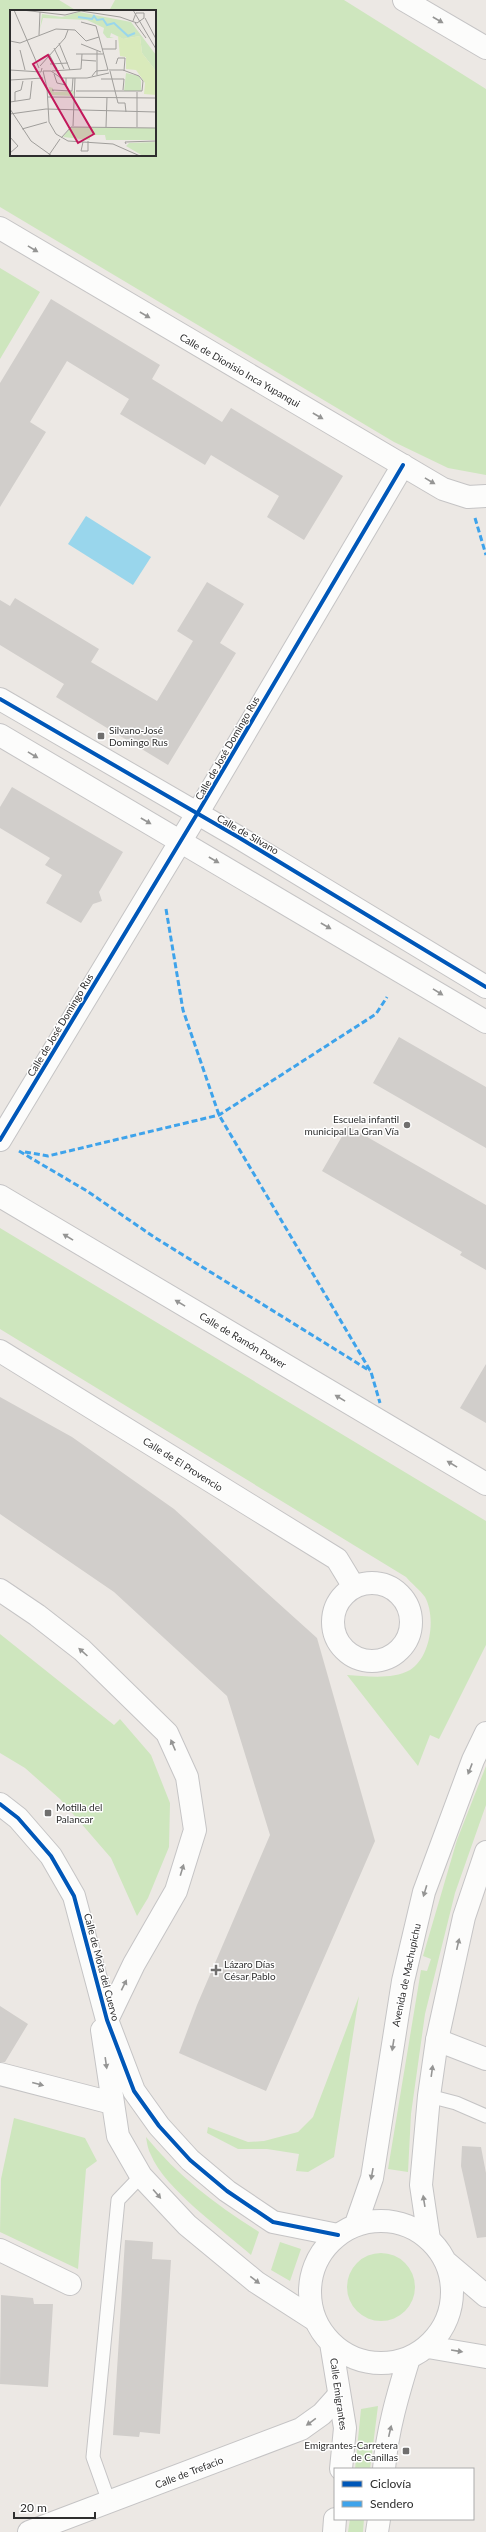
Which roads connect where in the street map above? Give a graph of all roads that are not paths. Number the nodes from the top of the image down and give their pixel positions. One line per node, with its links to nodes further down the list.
1 (404, 0): 2 (street, one-way to 2)
2 (486, 48)
3 (0, 228): 4 (street, Calle de Dionisio Inca Yupanqui, one-way to 4)
4 (403, 465): 5 (street, Calle de Dionisio Inca Yupanqui, one-way to 5); 8 (street, Calle de José Domingo Rus)
5 (486, 496)
6 (0, 699): 8 (street, Calle de Silvano)
7 (0, 735): 9 (street, one-way to 9)
8 (197, 814): 9 (street, Calle de José Domingo Rus); 10 (street, Calle de Silvano)
9 (180, 840): 11 (street, one-way to 11); 12 (street, Calle de José Domingo Rus)
10 (486, 987)
11 (486, 1022)
12 (0, 1140)
13 (0, 1196): 15 (street, Calle de Ramón Power, one-way to 13)
14 (0, 1351): 16 (street, Calle de El Provencio)
15 (486, 1484)
16 (354, 1587)
17 (0, 1590): 22 (street, Calle de Mota del Cuervo, one-way to 17)
18 (486, 1733): 30 (street, Avenida de Machupichu, one-way to 30)
19 (0, 1804): 21 (street, Calle de Mota del Cuervo)
20 (486, 1852): 23 (street, one-way to 20)
21 (96, 1983): 22 (street, Calle de Mota del Cuervo); 27 (street, Calle de Mota del Cuervo, one-way to 27)
22 (107, 2020): 30 (street, Calle de Mota del Cuervo)
23 (437, 2040): 24 (street); 26 (street, one-way to 23)
24 (486, 2059)
25 (0, 2074): 27 (street, one-way to 27)
26 (429, 2096): 28 (lane); 31 (street, one-way to 26)
27 (112, 2103): 29 (street, Calle de Mota del Cuervo)
28 (486, 2116)
29 (141, 2176): 36 (street, Calle de Mota del Cuervo, one-way to 36); 44 (lane)
30 (347, 2229): 31 (street); 36 (street)
31 (429, 2239): 33 (street)
32 (0, 2250): 34 (street)
33 (447, 2264): 35 (street); 38 (street)
34 (70, 2284)
35 (486, 2296)
36 (315, 2320): 37 (street)
37 (331, 2344): 40 (street); 41 (street, Calle Emigrantes)
38 (428, 2347): 39 (street, one-way to 39); 40 (street)
39 (486, 2357)
40 (409, 2358): 43 (street, one-way to 40)
41 (339, 2395): 42 (street, Calle Emigrantes); 44 (street, Calle de Trefacio, one-way to 44)
42 (341, 2468)
43 (384, 2468)
44 (109, 2502): 47 (street, Calle de Trefacio)
45 (335, 2520): 48 (street)
46 (378, 2520): 49 (street)
47 (29, 2532)
48 (334, 2532)
49 (377, 2532)

